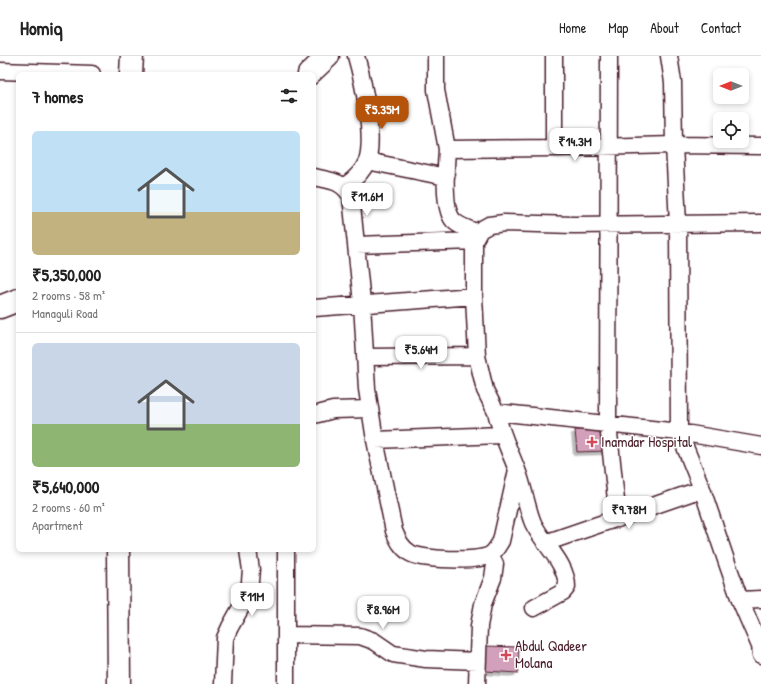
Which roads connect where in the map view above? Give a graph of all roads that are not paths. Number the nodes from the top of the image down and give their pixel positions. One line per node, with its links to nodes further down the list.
1 (132, 56): 10 (street)
2 (328, 56): 11 (street)
3 (356, 56): 17 (street)
4 (436, 56): 16 (street)
5 (554, 56): 15 (street)
6 (609, 56): 14 (street)
7 (669, 56): 12 (street)
8 (0, 71): 9 (street)
9 (31, 72)
10 (131, 72)
11 (311, 72)
12 (674, 145): 13 (street); 14 (street); 22 (street)
13 (761, 146)
14 (608, 147): 15 (street); 23 (street)
15 (554, 148): 16 (street)
16 (447, 149): 19 (street)
17 (367, 161): 19 (street); 20 (street)
18 (316, 177): 20 (street)
19 (446, 177): 24 (street)
20 (345, 186): 25 (street)
21 (761, 223): 22 (street)
22 (678, 224): 23 (street); 37 (street)
23 (609, 225): 24 (street); 36 (street)
24 (476, 237): 25 (street); 26 (street)
25 (356, 245): 28 (street)
26 (474, 296): 28 (street); 31 (street)
27 (16, 301): 29 (street)
28 (362, 303): 30 (street); 32 (street)
29 (0, 307)
30 (316, 308)
31 (477, 356): 32 (street); 34 (street)
32 (365, 357): 33 (street)
33 (370, 409): 35 (street); 39 (street)
34 (496, 412): 36 (street); 38 (street)
35 (316, 414)
36 (608, 424): 37 (street); 43 (street)
37 (679, 432): 40 (street); 42 (street)
38 (502, 435): 39 (street); 41 (street)
39 (375, 440): 48 (street)
40 (761, 446)
41 (517, 470): 44 (street); 48 (street)
42 (702, 489): 43 (street); 50 (street)
43 (618, 519): 44 (street)
44 (545, 543): 51 (street)
45 (118, 552): 55 (street)
46 (248, 552): 56 (street)
47 (286, 552): 52 (street)
48 (490, 555): 54 (street)
49 (761, 599): 50 (street)
50 (740, 600): 53 (street)
51 (534, 608)
52 (286, 635): 54 (street); 57 (street)
53 (761, 655)
54 (478, 661): 58 (street)
55 (118, 684)
56 (223, 684)
57 (286, 684)
58 (478, 684)

